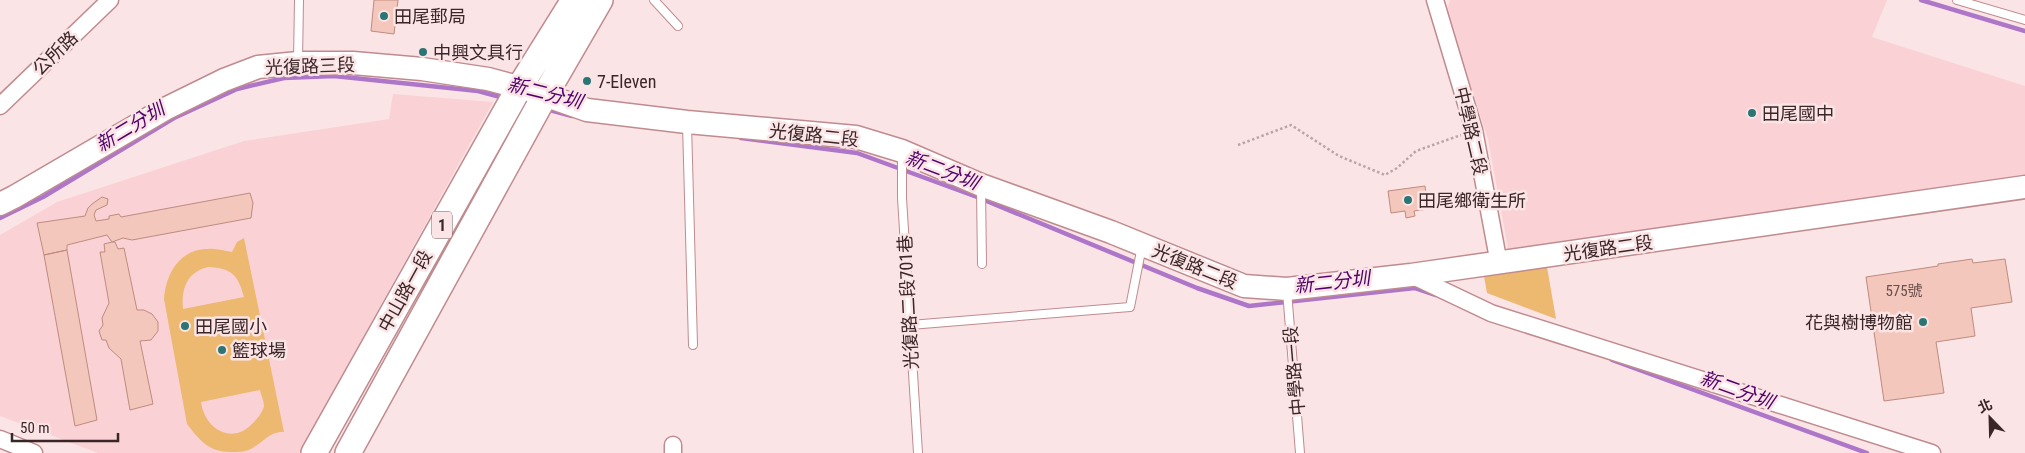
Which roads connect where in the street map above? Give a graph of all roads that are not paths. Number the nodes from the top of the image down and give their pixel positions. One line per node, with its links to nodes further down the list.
1 (110, 0): 12 (street, 公所路)
2 (299, 0): 10 (lane)
3 (574, 0): 11 (main road, 中山路一段 / 1)
4 (600, 0): 11 (main road, 中山路一段 / 1)
5 (654, 0): 9 (lane)
6 (1435, 0): 20 (street, 中學路二段)
7 (1957, 0): 8 (lane)
8 (2025, 20)
9 (678, 26)
10 (298, 63): 11 (street, 光復路三段); 17 (street, 光復路三段)
11 (532, 91): 13 (street, 光復路二段); 27 (main road, 中山路一段 / 1); 28 (main road, 中山路一段 / 1)
12 (0, 106)
13 (687, 122): 14 (street, 光復路二段); 24 (lane)
14 (902, 150): 15 (street, 光復路二段); 23 (lane, 光復路二段701巷)
15 (981, 185): 18 (street, 光復路二段); 19 (lane)
16 (2025, 187): 20 (street, 光復路二段)
17 (0, 204)
18 (1142, 245): 22 (street, 光復路二段); 23 (lane)
19 (982, 264)
20 (1499, 264): 21 (street, 光復路二段)
21 (1411, 276): 22 (street, 光復路二段); 31 (street)
22 (1287, 289): 30 (lane, 中學路一段)
23 (910, 325): 29 (lane, 光復路二段701巷)
24 (693, 345)
25 (0, 439): 26 (street)
26 (34, 453)
27 (314, 453)
28 (348, 453)
29 (918, 453)
30 (1300, 453)
31 (1932, 453)

